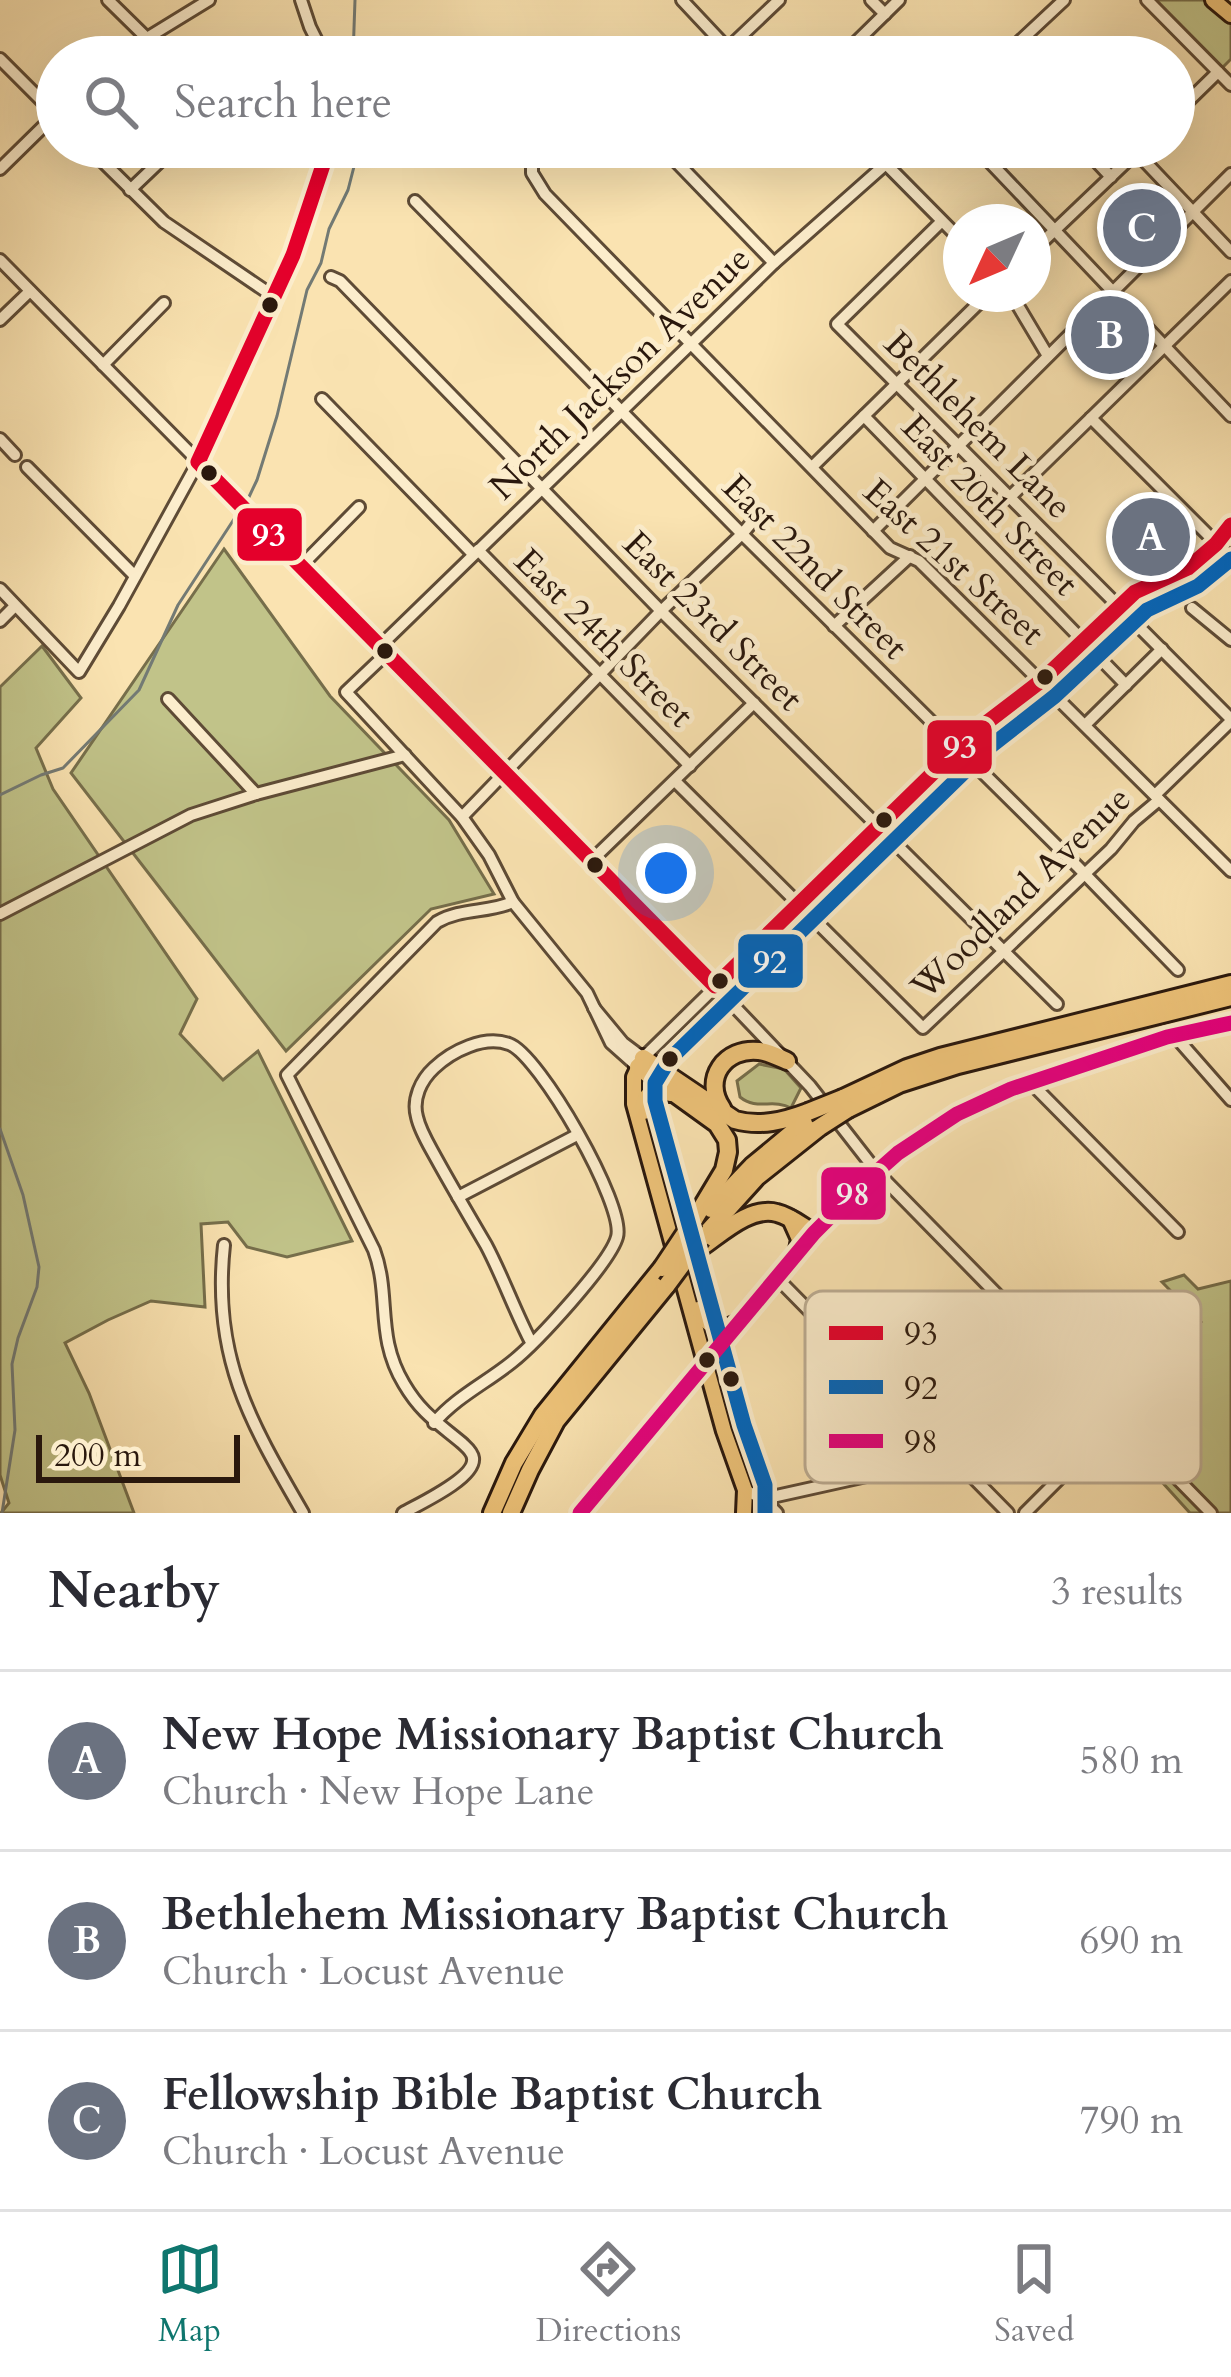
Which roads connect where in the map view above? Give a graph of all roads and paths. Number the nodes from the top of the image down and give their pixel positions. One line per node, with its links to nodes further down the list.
1 (108, 0): 13 (street)
2 (209, 0): 14 (street)
3 (301, 0): 15 (street)
4 (682, 0): 16 (street)
5 (779, 0): 17 (street)
6 (872, 0): 11 (street)
7 (899, 0): 11 (street)
8 (1064, 0): 19 (street)
9 (1147, 0): 20 (street)
10 (1213, 0): 12 (main road)
11 (885, 14): 18 (street)
12 (1231, 15)
13 (145, 36)
14 (150, 36)
15 (314, 36)
16 (710, 36)
17 (741, 36)
18 (863, 36)
19 (1025, 36)
20 (1183, 36)
21 (1195, 48): 23 (street)
22 (0, 59): 25 (street)
23 (1219, 72): 24 (street); 26 (street)
24 (1231, 85)
25 (36, 94)
26 (1195, 95)
27 (36, 134): 39 (street)
28 (109, 168): 42 (street)
29 (153, 168): 42 (street)
30 (322, 168): 55 (street)
31 (531, 168): 60 (street, East 21st Street)
32 (682, 168): 50 (street)
33 (881, 168): 50 (street, North Jackson Avenue)
34 (890, 168): 45 (street)
35 (995, 168): 46 (street)
36 (1103, 168): 41 (street)
37 (1120, 168): 41 (street)
38 (1154, 168): 44 (street)
39 (0, 169)
40 (1231, 174): 44 (street)
41 (1111, 176): 46 (street)
42 (130, 190): 55 (street)
43 (415, 201): 66 (street, East 22nd Street)
44 (1192, 212): 48 (street); 54 (street)
45 (941, 222): 64 (street, Bethlehem Lane)
46 (1054, 230): 47 (street); 54 (street)
47 (1051, 233)
48 (1231, 252)
49 (0, 260): 53 (street)
50 (774, 263): 60 (street, North Jackson Avenue)
51 (331, 277): 77 (street, East 23rd Street)
52 (1231, 281): 61 (street)
53 (29, 291): 59 (street); 63 (street)
54 (1114, 291): 61 (street); 62 (street)
55 (273, 296): 73 (street)
56 (164, 303): 63 (street)
57 (970, 312): 64 (street)
58 (1021, 312): 62 (street)
59 (0, 320)
60 (691, 344): 66 (street, North Jackson Avenue); 74 (street, East 21st Street)
61 (1165, 346): 68 (street); 69 (street)
62 (1048, 356): 71 (street)
63 (103, 365): 73 (street)
64 (897, 383): 67 (street); 71 (street, Bethlehem Lane)
65 (322, 399): 85 (street, East 24th Street)
66 (621, 412): 77 (street, North Jackson Avenue); 83 (street, East 22nd Street)
67 (864, 416): 74 (street); 76 (street, East 20th Street)
68 (1231, 416)
69 (1090, 418): 78 (street); 84 (street)
70 (0, 439): 72 (street)
71 (958, 445): 76 (street); 78 (street, Bethlehem Lane)
72 (15, 455)
73 (198, 462): 88 (street); 89 (street)
74 (812, 466): 82 (street, East 21st Street)
75 (27, 467): 89 (street)
76 (923, 479): 82 (street); 98 (street, East 20th Street)
77 (542, 488): 85 (street, North Jackson Avenue); 94 (street, East 23rd Street)
78 (1010, 497): 92 (street, Bethlehem Lane)
79 (359, 507): 88 (street)
80 (753, 521): 83 (street)
81 (1231, 525): 84 (street)
82 (873, 531): 86 (street, East 21st Street)
83 (742, 535): 94 (street); 96 (street, East 22nd Street)
84 (1216, 544): 87 (street); 92 (street)
85 (475, 552): 100 (street, North Jackson Avenue); 101 (street, East 24th Street)
86 (910, 556): 96 (street); 102 (street, East 21st Street)
87 (1231, 558)
88 (301, 566): 100 (street)
89 (135, 576): 91 (street)
90 (0, 590): 91 (street)
91 (16, 605): 95 (street)
92 (1118, 606): 98 (street); 99 (street, Bethlehem Lane)
93 (1192, 608): 97 (street)
94 (661, 610): 101 (street); 106 (street, East 23rd Street)
95 (0, 621)
96 (834, 626): 110 (street, East 22nd Street)
97 (1231, 640)
98 (1081, 641): 102 (street); 103 (street, East 20th Street)
99 (1162, 649): 103 (street); 107 (street, Bethlehem Lane)
100 (383, 650): 111 (street, North Jackson Avenue); 113 (street)
101 (599, 674): 112 (street, East 24th Street); 113 (street)
102 (1041, 681): 109 (street, East 21st Street); 110 (street)
103 (1126, 685): 109 (street)
104 (1231, 698): 107 (street)
105 (169, 699): 115 (street)
106 (754, 703): 112 (street); 118 (street, East 23rd Street)
107 (1220, 709): 108 (street, Bethlehem Lane)
108 (1231, 720): 116 (street, Woodland Avenue)
109 (1084, 725): 116 (street, East 21st Street)
110 (957, 749): 118 (street); 121 (street, East 22nd Street)
111 (405, 755): 115 (street); 117 (street)
112 (690, 766): 114 (street)
113 (505, 771): 117 (street); 119 (street)
114 (675, 781): 119 (street); 123 (street, East 24th Street)
115 (256, 794): 124 (street)
116 (1157, 798): 120 (street, East 21st Street); 121 (street, Woodland Avenue)
117 (462, 817): 122 (street)
118 (878, 824): 123 (street); 125 (street, East 23rd Street)
119 (591, 861): 128 (street)
120 (1231, 871)
121 (1084, 873): 125 (street, Woodland Avenue); 126 (street, East 22nd Street)
122 (513, 902): 134 (street); 162 (street)
123 (799, 904): 128 (street); 132 (street, East 24th Street)
124 (0, 914)
125 (1004, 950): 130 (street, East 23rd Street); 132 (street, Woodland Avenue)
126 (1178, 970)
127 (1231, 980): 139 (highway)
128 (715, 986): 134 (street); 135 (street)
129 (1231, 997): 139 (highway)
130 (1057, 1004)
131 (1231, 1023): 133 (main road)
132 (922, 1028)
133 (1174, 1035): 136 (main road); 138 (street)
134 (644, 1057): 137 (highway); 140 (main road); 159 (main road)
135 (787, 1061): 141 (highway); 144 (street)
136 (1029, 1081): 144 (main road); 147 (street)
137 (671, 1084): 140 (highway); 141 (highway); 148 (highway)
138 (1231, 1100)
139 (845, 1103): 142 (highway, bridge)
140 (644, 1112): 156 (main road)
141 (726, 1114): 142 (highway)
142 (813, 1118): 148 (highway)
143 (577, 1135): 145 (street); 145 (street); 158 (street)
144 (877, 1172): 149 (main road); 154 (street)
145 (458, 1197): 158 (street)
146 (790, 1219): 148 (highway); 149 (highway); 151 (highway)
147 (1178, 1232)
148 (699, 1233): 152 (highway, bridge); 152 (highway, bridge)
149 (814, 1233): 151 (main road)
150 (224, 1245): 171 (street)
151 (798, 1250): 153 (main road)
152 (664, 1276): 173 (highway); 174 (highway)
153 (775, 1276): 155 (street); 157 (main road)
154 (995, 1291)
155 (805, 1307)
156 (698, 1310): 157 (main road); 159 (main road)
157 (740, 1320): 159 (main road)
158 (532, 1344): 162 (street)
159 (708, 1360): 160 (main road); 161 (main road); 163 (main road)
160 (678, 1396): 161 (main road); 175 (main road)
161 (719, 1414): 163 (main road)
162 (434, 1423): 172 (street)
163 (728, 1441): 168 (main road)
164 (835, 1483): 169 (street)
165 (978, 1483): 178 (street)
166 (1055, 1483): 179 (street)
167 (1178, 1483): 170 (street)
168 (745, 1490): 169 (street); 176 (main road)
169 (763, 1499): 177 (street)
170 (1202, 1510)
171 (303, 1513)
172 (403, 1513)
173 (492, 1513)
174 (512, 1513)
175 (580, 1513)
176 (744, 1513)
177 (777, 1513)
178 (1008, 1513)
179 (1025, 1513)

